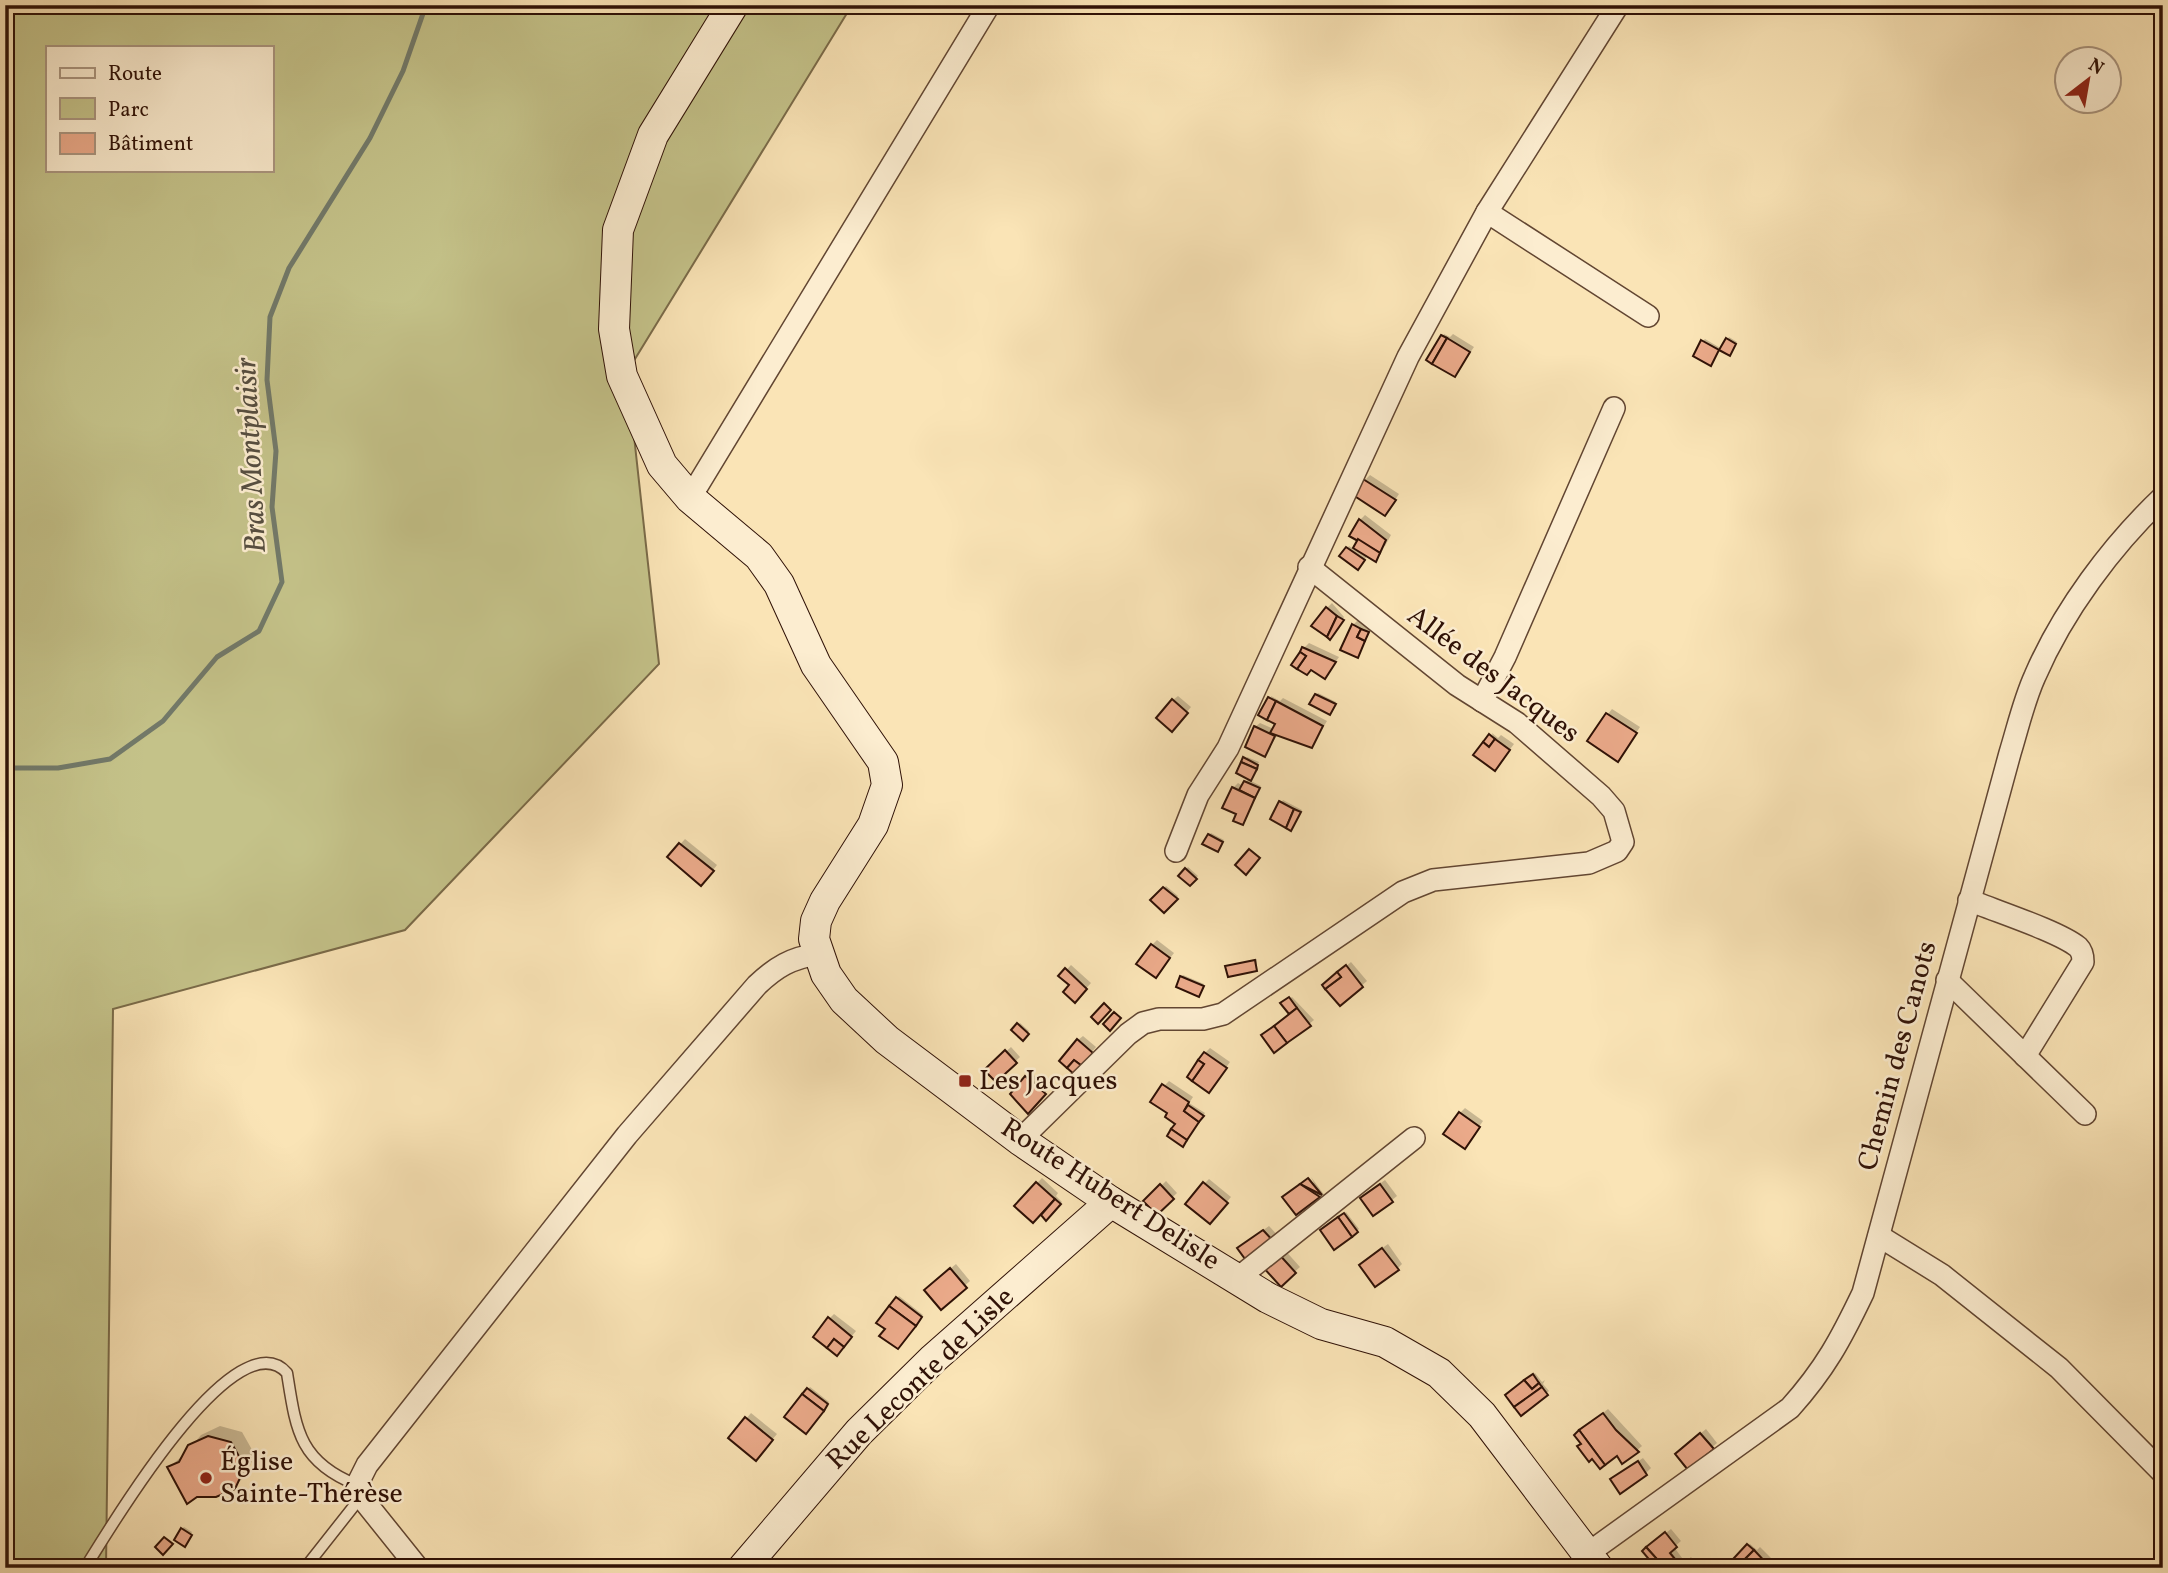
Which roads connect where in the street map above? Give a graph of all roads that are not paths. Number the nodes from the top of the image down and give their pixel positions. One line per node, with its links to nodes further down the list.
1 (733, 5): 8 (main road, Route Hubert Delisle)
2 (989, 5): 8 (street)
3 (1618, 5): 4 (street)
4 (1487, 212): 5 (street); 9 (street)
5 (1648, 316)
6 (1614, 408): 10 (street)
7 (2163, 497): 12 (street, Chemin des Canots)
8 (690, 498): 13 (main road, Route Hubert Delisle)
9 (1309, 567): 10 (street, Allée des Jacques); 11 (street)
10 (1482, 701): 18 (street, Allée des Jacques)
11 (1176, 851)
12 (1969, 900): 14 (street, Chemin des Canots); 15 (street)
13 (818, 954): 18 (main road, Route Hubert Delisle); 23 (street)
14 (1947, 980): 15 (street); 20 (street, Chemin des Canots)
15 (2025, 1056): 16 (street)
16 (2085, 1114)
17 (1413, 1138): 21 (street)
18 (1020, 1140): 19 (main road, Route Hubert Delisle)
19 (1111, 1202): 21 (main road, Route Hubert Delisle); 28 (main road, Rue Leconte de Lisle)
20 (1879, 1236): 22 (street); 24 (street, Chemin des Canots)
21 (1238, 1278): 24 (main road, Route Hubert Delisle)
22 (2163, 1473)
23 (359, 1491): 25 (lane); 26 (lane); 27 (street)
24 (1592, 1561)
25 (85, 1568)
26 (305, 1568)
27 (418, 1568)
28 (743, 1568)

